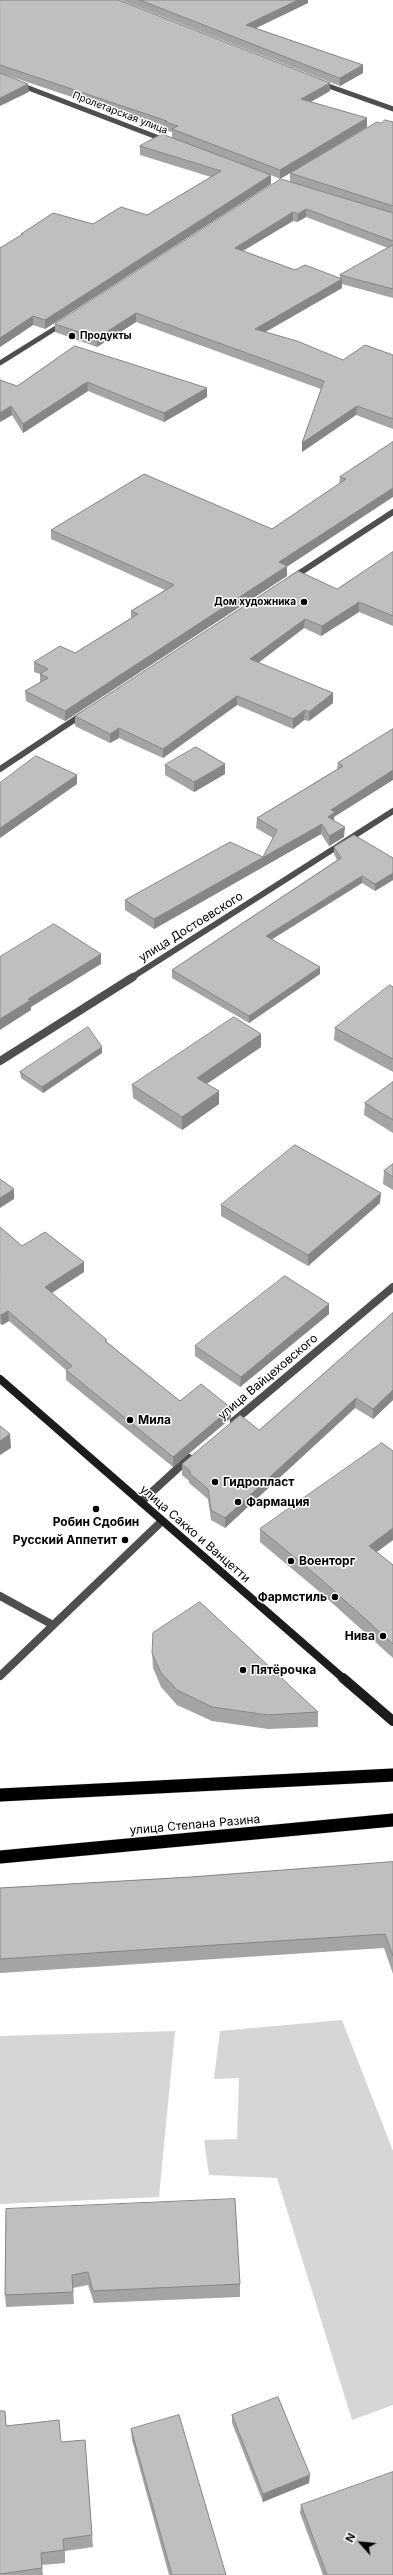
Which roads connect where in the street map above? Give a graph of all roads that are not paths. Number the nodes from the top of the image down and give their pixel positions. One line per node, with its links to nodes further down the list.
1 (0, 77): 4 (street, Пролетарская улица)
2 (312, 81): 3 (street)
3 (393, 109)
4 (177, 144)
5 (71, 319): 6 (street)
6 (0, 363)
7 (393, 512): 8 (street)
8 (286, 581)
9 (87, 712): 10 (street)
10 (0, 769)
11 (393, 811): 12 (street, улица Достоевского)
12 (0, 1061)
13 (393, 1286): 15 (street, улица Вайцеховского)
14 (0, 1379): 17 (street, улица Сакко и Ванцетти)
15 (228, 1426)
16 (198, 1452): 17 (street)
17 (141, 1502): 18 (street, улица Сакко и Ванцетти)
18 (162, 1521): 20 (street); 22 (street, улица Сакко и Ванцетти)
19 (0, 1596): 20 (street)
20 (53, 1625): 21 (street)
21 (0, 1676)
22 (393, 1721)
23 (393, 1774): 24 (main road)
24 (0, 1795)
25 (393, 1820): 26 (main road, улица Степана Разина)
26 (0, 1857)

